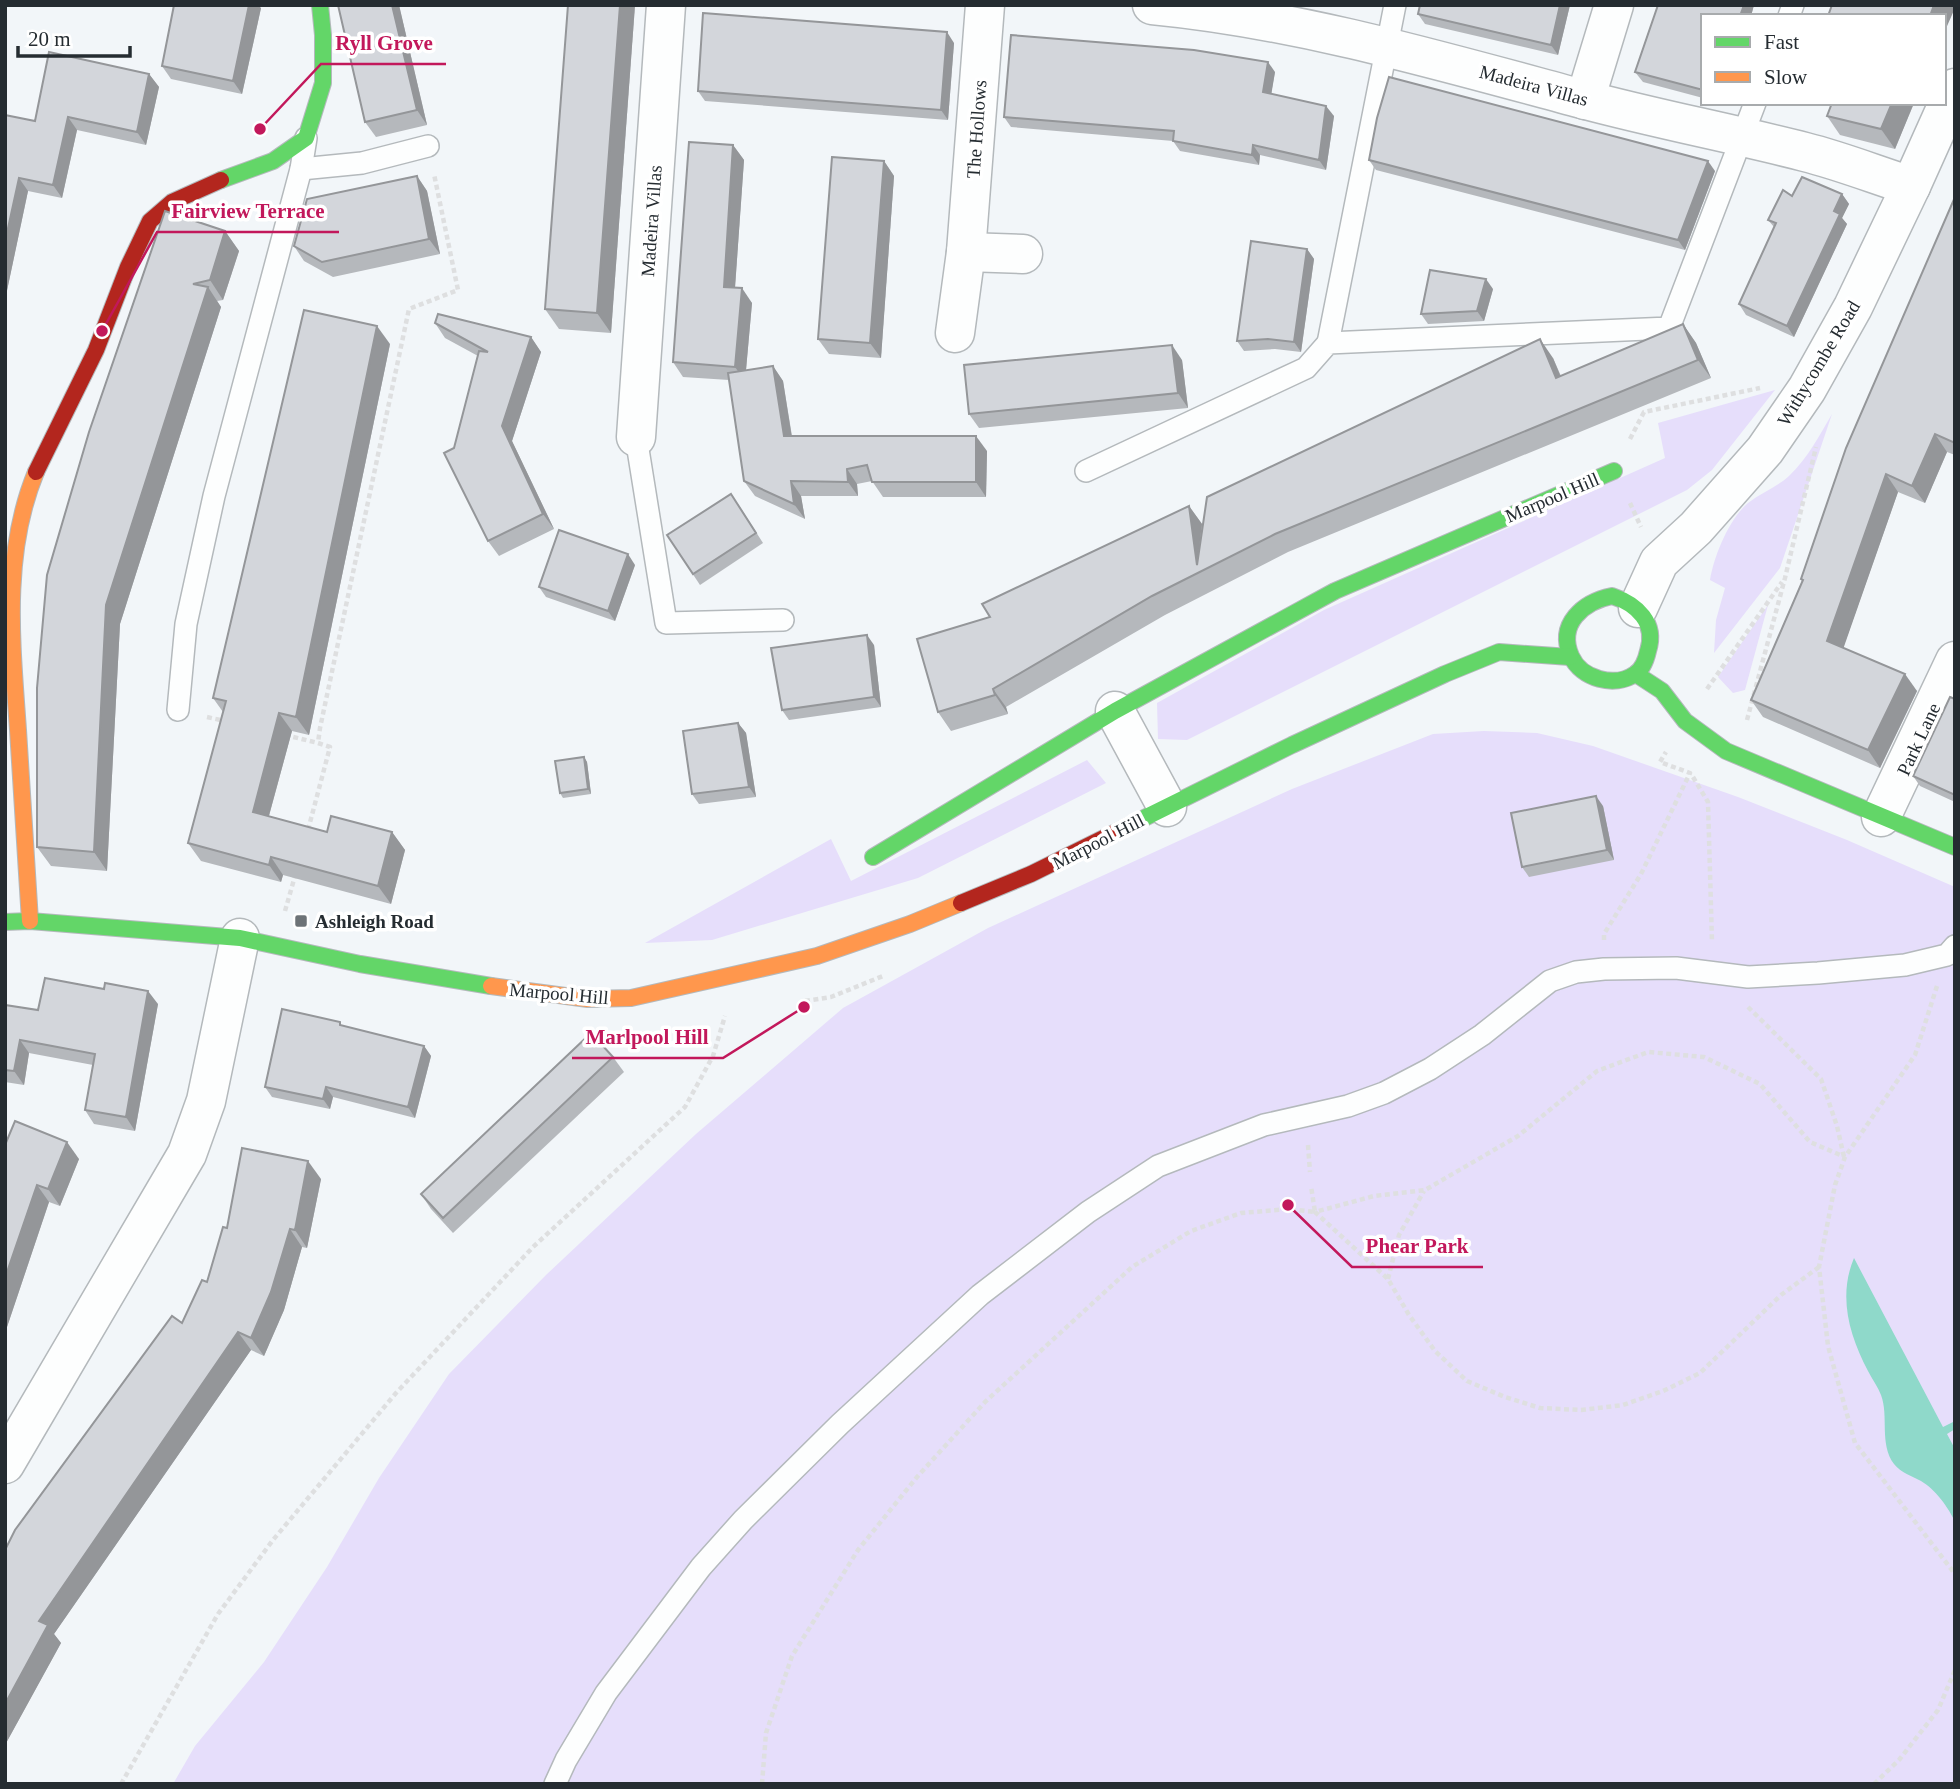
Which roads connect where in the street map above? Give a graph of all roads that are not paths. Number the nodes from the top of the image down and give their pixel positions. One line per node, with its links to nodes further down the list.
1 (320, 5): 12 (street)
2 (666, 5): 20 (street, Madeira Villas)
3 (985, 5): 16 (street, The Hollows)
4 (1152, 5): 7 (street, Madeira Villas)
5 (1395, 5): 8 (lane)
6 (1614, 5): 10 (street)
7 (1209, 8): 8 (street, Madeira Villas)
8 (1387, 48): 10 (street, Madeira Villas); 19 (lane)
9 (1955, 88): 15 (street, Withycombe Road)
10 (1585, 100): 11 (street, Madeira Villas)
11 (1748, 120): 15 (street, Madeira Villas); 19 (lane)
12 (306, 138): 14 (lane); 35 (street)
13 (428, 146): 14 (lane)
14 (301, 169): 28 (lane)
15 (1911, 186): 23 (street, Withycombe Road)
16 (966, 252): 17 (street); 18 (street, The Hollows)
17 (1023, 254)
18 (955, 333)
19 (1328, 343): 21 (lane)
20 (636, 437): 24 (lane)
21 (1086, 471)
22 (1614, 471): 29 (street, Marpool Hill)
23 (1638, 608): 25 (street); 27 (street)
24 (783, 620)
25 (1570, 657): 27 (street); 30 (street, Marpool Hill)
26 (1955, 661): 31 (street, Park Lane)
27 (1636, 674): 31 (street)
28 (178, 710)
29 (1115, 711): 30 (street, Marpool Hill); 33 (street, Marpool Hill)
30 (1167, 807): 36 (street, Marpool Hill)
31 (1881, 817): 32 (street)
32 (1955, 847)
33 (873, 857)
34 (5, 922): 35 (street, Marpool Hill)
35 (30, 922): 36 (street, Marpool Hill)
36 (240, 938): 38 (street)
37 (1951, 951): 39 (lane)
38 (5, 1464)
39 (555, 1784)

